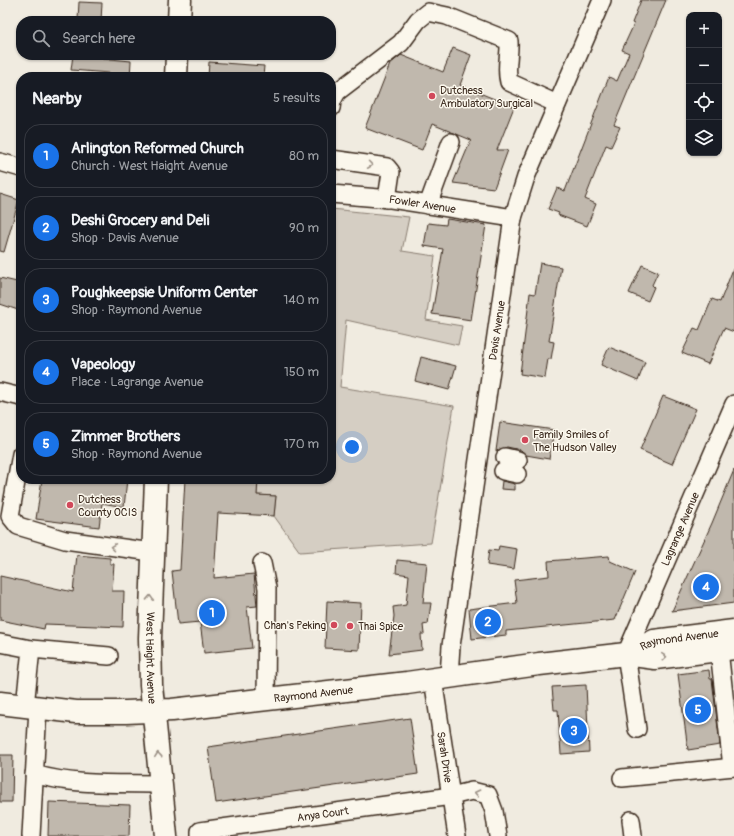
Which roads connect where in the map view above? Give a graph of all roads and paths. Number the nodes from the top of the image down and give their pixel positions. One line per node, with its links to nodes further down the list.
1 (180, 0): 3 (main road)
2 (602, 0): 7 (street, Davis Avenue)
3 (179, 16)
4 (177, 60): 5 (main road)
5 (176, 72)
6 (336, 94): 7 (street)
7 (557, 104): 15 (street, Davis Avenue)
8 (451, 142): 14 (street)
9 (336, 160): 13 (street, one-way to 13)
10 (0, 162): 11 (street)
11 (16, 167)
12 (336, 194): 13 (street, Fowler Avenue)
13 (387, 199): 14 (street, Fowler Avenue)
14 (428, 205): 15 (street, Fowler Avenue)
15 (513, 218): 29 (street, Davis Avenue)
16 (0, 392): 17 (street)
17 (16, 396)
18 (734, 404): 27 (street, Lagrange Avenue)
19 (16, 482): 21 (street, one-way to 19)
20 (156, 484): 21 (main road, West Haight Avenue)
21 (152, 552): 33 (main road, West Haight Avenue, one-way to 21)
22 (262, 562): 30 (street)
23 (734, 631): 27 (main road, Raymond Avenue)
24 (0, 643): 25 (street)
25 (31, 650): 28 (street); 32 (street)
26 (726, 650): 27 (main road, Raymond Avenue, one-way to 26); 35 (street)
27 (626, 654): 29 (main road, Raymond Avenue); 34 (street)
28 (109, 656)
29 (441, 677): 30 (main road, Raymond Avenue); 39 (street, Sarah Drive)
30 (266, 700): 33 (main road, Raymond Avenue)
31 (0, 703): 32 (main road, Raymond Avenue)
32 (31, 707): 33 (main road, Raymond Avenue); 36 (street)
33 (154, 711): 38 (main road, West Haight Avenue, one-way to 33)
34 (636, 729)
35 (733, 767): 37 (street)
36 (34, 774): 38 (street); 41 (street)
37 (622, 778)
38 (161, 784): 42 (main road, West Haight Avenue)
39 (451, 796): 40 (street, Anya Court); 43 (street, Sarah Drive); 44 (street, Anya Court, one-way to 39)
40 (200, 834)
41 (31, 836)
42 (166, 836)
43 (457, 836)
44 (498, 836)

